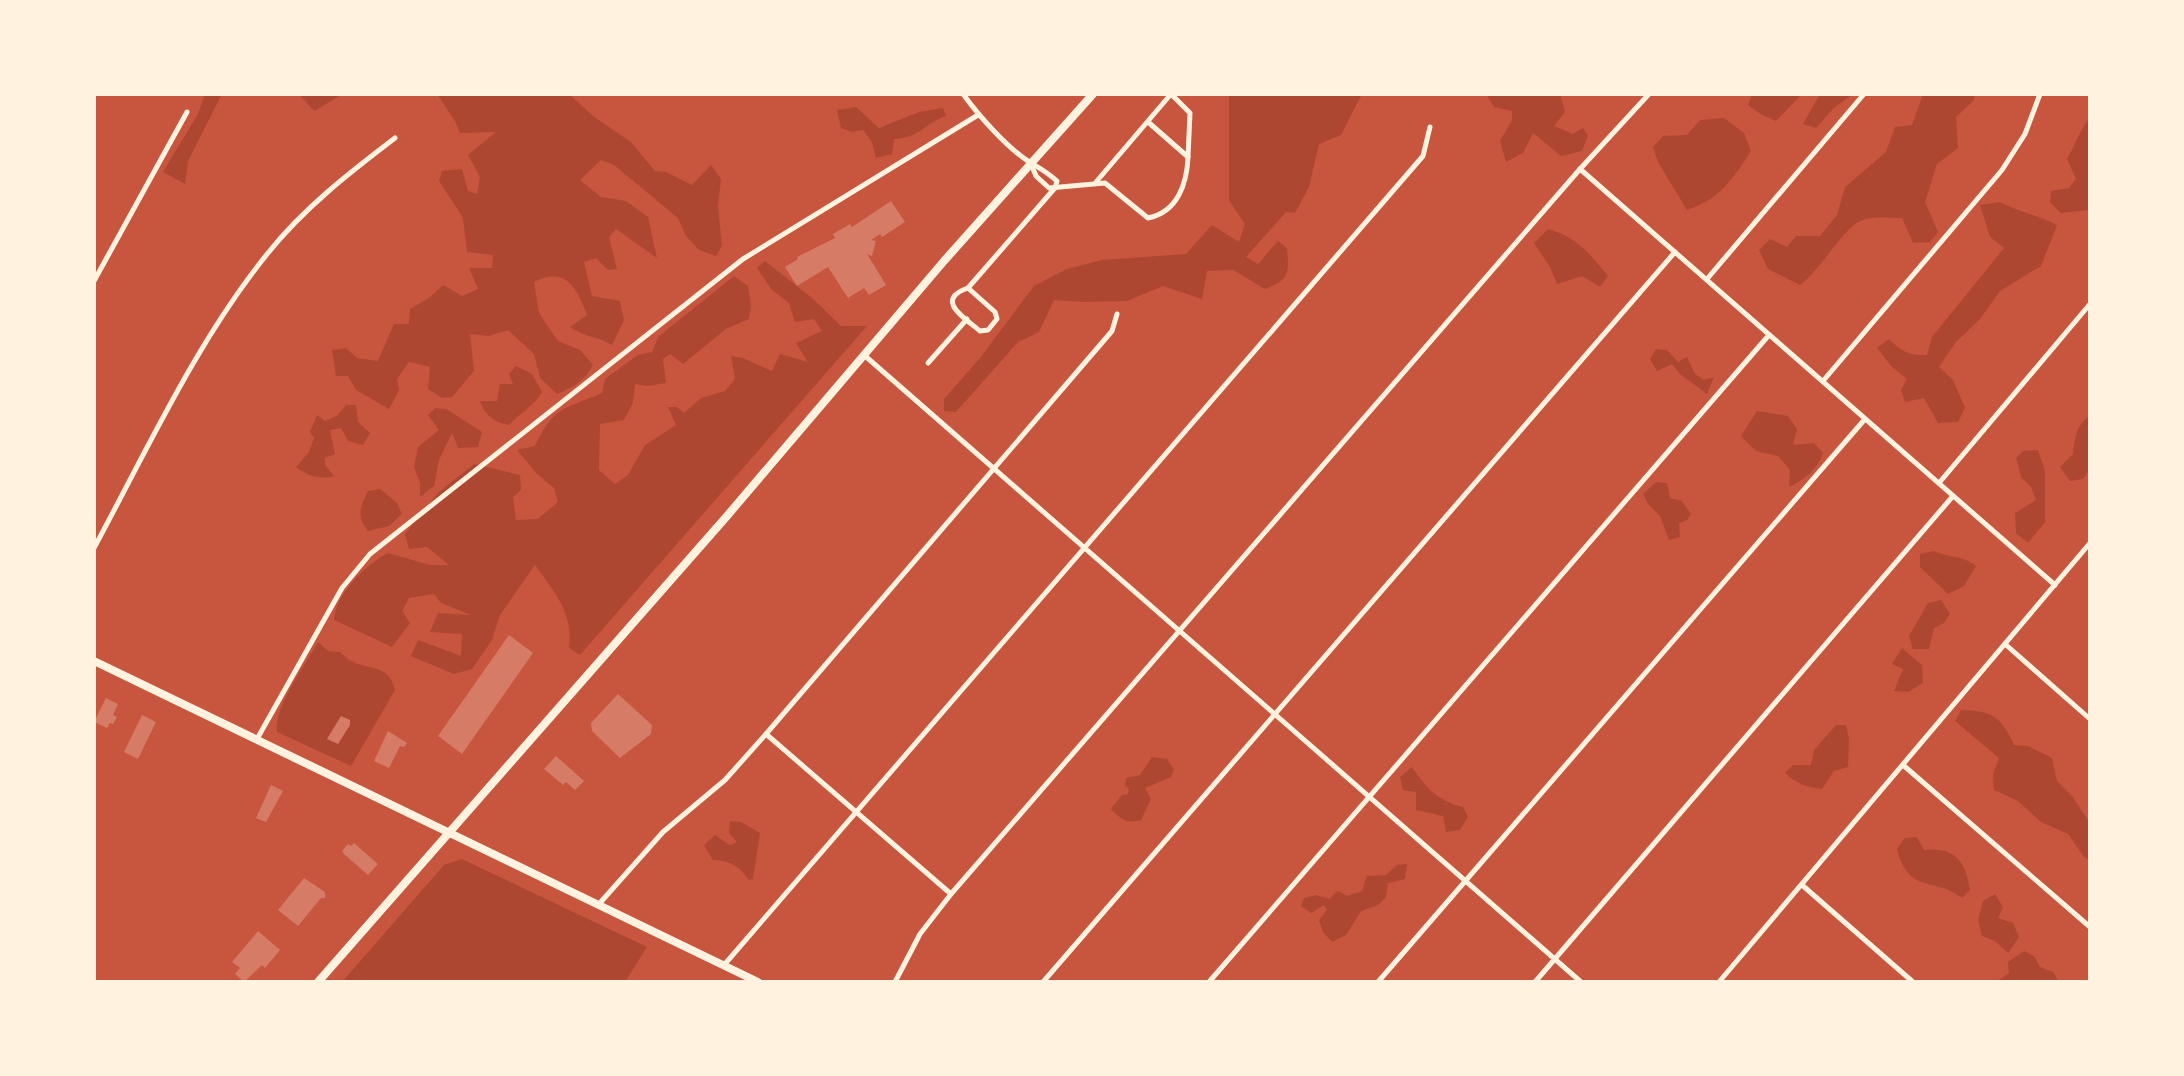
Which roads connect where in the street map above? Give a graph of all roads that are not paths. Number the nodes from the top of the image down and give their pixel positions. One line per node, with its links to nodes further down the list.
1 (963, 94): 7 (street)
2 (1093, 94): 12 (main road)
3 (1649, 94): 13 (street)
4 (1864, 94): 17 (street)
5 (2040, 94): 26 (street)
6 (187, 112): 18 (street)
7 (978, 115): 12 (street); 41 (street)
8 (1148, 122): 11 (street); 11 (street); 14 (street)
9 (1430, 127): 33 (street)
10 (395, 138): 32 (street)
11 (1188, 157): 14 (street)
12 (1030, 163): 15 (street); 15 (street); 24 (main road)
13 (1580, 169): 16 (street); 35 (street)
14 (1096, 183): 15 (street)
15 (1055, 188): 19 (street)
16 (1675, 252): 17 (street); 38 (street)
17 (1707, 279): 23 (street)
18 (94, 281)
19 (968, 288): 22 (street); 22 (street)
20 (2090, 304): 29 (street)
21 (1117, 314): 28 (street)
22 (967, 319): 25 (street)
23 (1769, 335): 26 (street); 43 (street)
24 (864, 355): 28 (street); 45 (main road)
25 (928, 363)
26 (1823, 381): 27 (street)
27 (1865, 419): 29 (street); 46 (street)
28 (994, 469): 33 (street); 40 (street)
29 (1939, 483): 30 (street)
30 (1953, 496): 34 (street); 51 (street)
31 (2090, 543): 34 (street)
32 (94, 548)
33 (1084, 549): 35 (street); 44 (street)
34 (2055, 585): 36 (street)
35 (1179, 632): 38 (street); 48 (street)
36 (2005, 644): 39 (street); 42 (street)
37 (94, 661): 41 (main road)
38 (1274, 715): 43 (street); 56 (street)
39 (2090, 719)
40 (766, 734): 44 (street); 49 (street)
41 (257, 739): 45 (main road)
42 (1903, 765): 47 (street); 50 (street)
43 (1369, 797): 46 (street); 57 (street)
44 (857, 812): 48 (street); 52 (street)
45 (450, 832): 49 (main road); 54 (main road)
46 (1465, 881): 51 (street); 58 (street)
47 (1802, 885): 61 (street); 62 (street)
48 (951, 894): 55 (street)
49 (599, 904): 52 (main road)
50 (2090, 927)
51 (1555, 959): 59 (street); 60 (street)
52 (724, 965): 53 (main road)
53 (752, 981)
54 (318, 982)
55 (895, 982)
56 (1043, 982)
57 (1209, 982)
58 (1378, 982)
59 (1535, 982)
60 (1581, 982)
61 (1719, 982)
62 (1913, 982)

